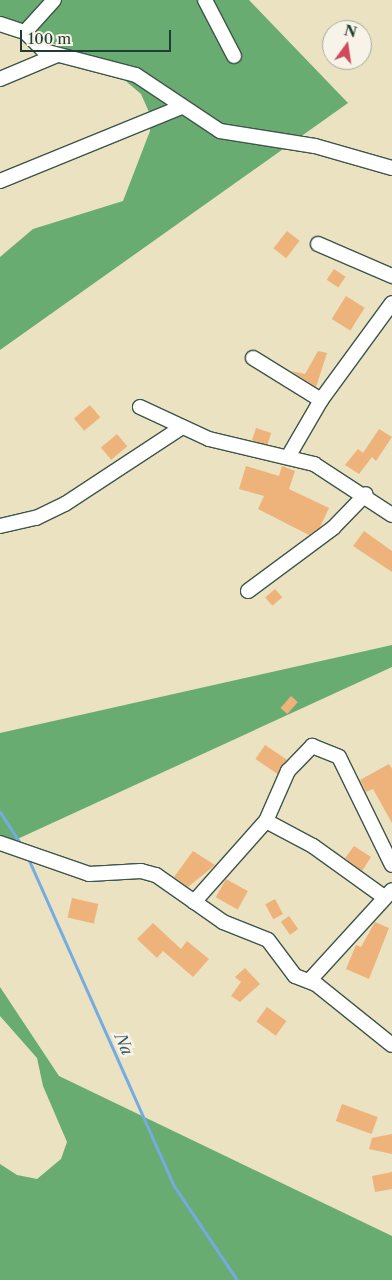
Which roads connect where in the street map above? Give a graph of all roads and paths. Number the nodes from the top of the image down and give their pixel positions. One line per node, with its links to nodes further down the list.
1 (54, 0): 4 (street)
2 (206, 0): 6 (street)
3 (0, 24): 4 (street)
4 (25, 32): 5 (street)
5 (57, 55): 7 (street); 8 (street)
6 (234, 56)
7 (0, 79)
8 (181, 107): 9 (street); 10 (street)
9 (392, 168)
10 (0, 181)
11 (318, 244): 12 (street)
12 (392, 276)
13 (392, 303): 15 (street)
14 (253, 358): 15 (street)
15 (321, 400): 18 (street)
16 (140, 407): 17 (street)
17 (182, 427): 18 (street); 21 (street)
18 (288, 457): 19 (street)
19 (366, 494): 20 (street); 22 (street)
20 (392, 515)
21 (0, 526)
22 (248, 591)
23 (266, 821): 25 (street); 26 (street); 27 (street)
24 (0, 843): 27 (street)
25 (392, 865)
26 (388, 894): 28 (street)
27 (194, 902): 28 (street)
28 (309, 981): 29 (street)
29 (392, 1045)

